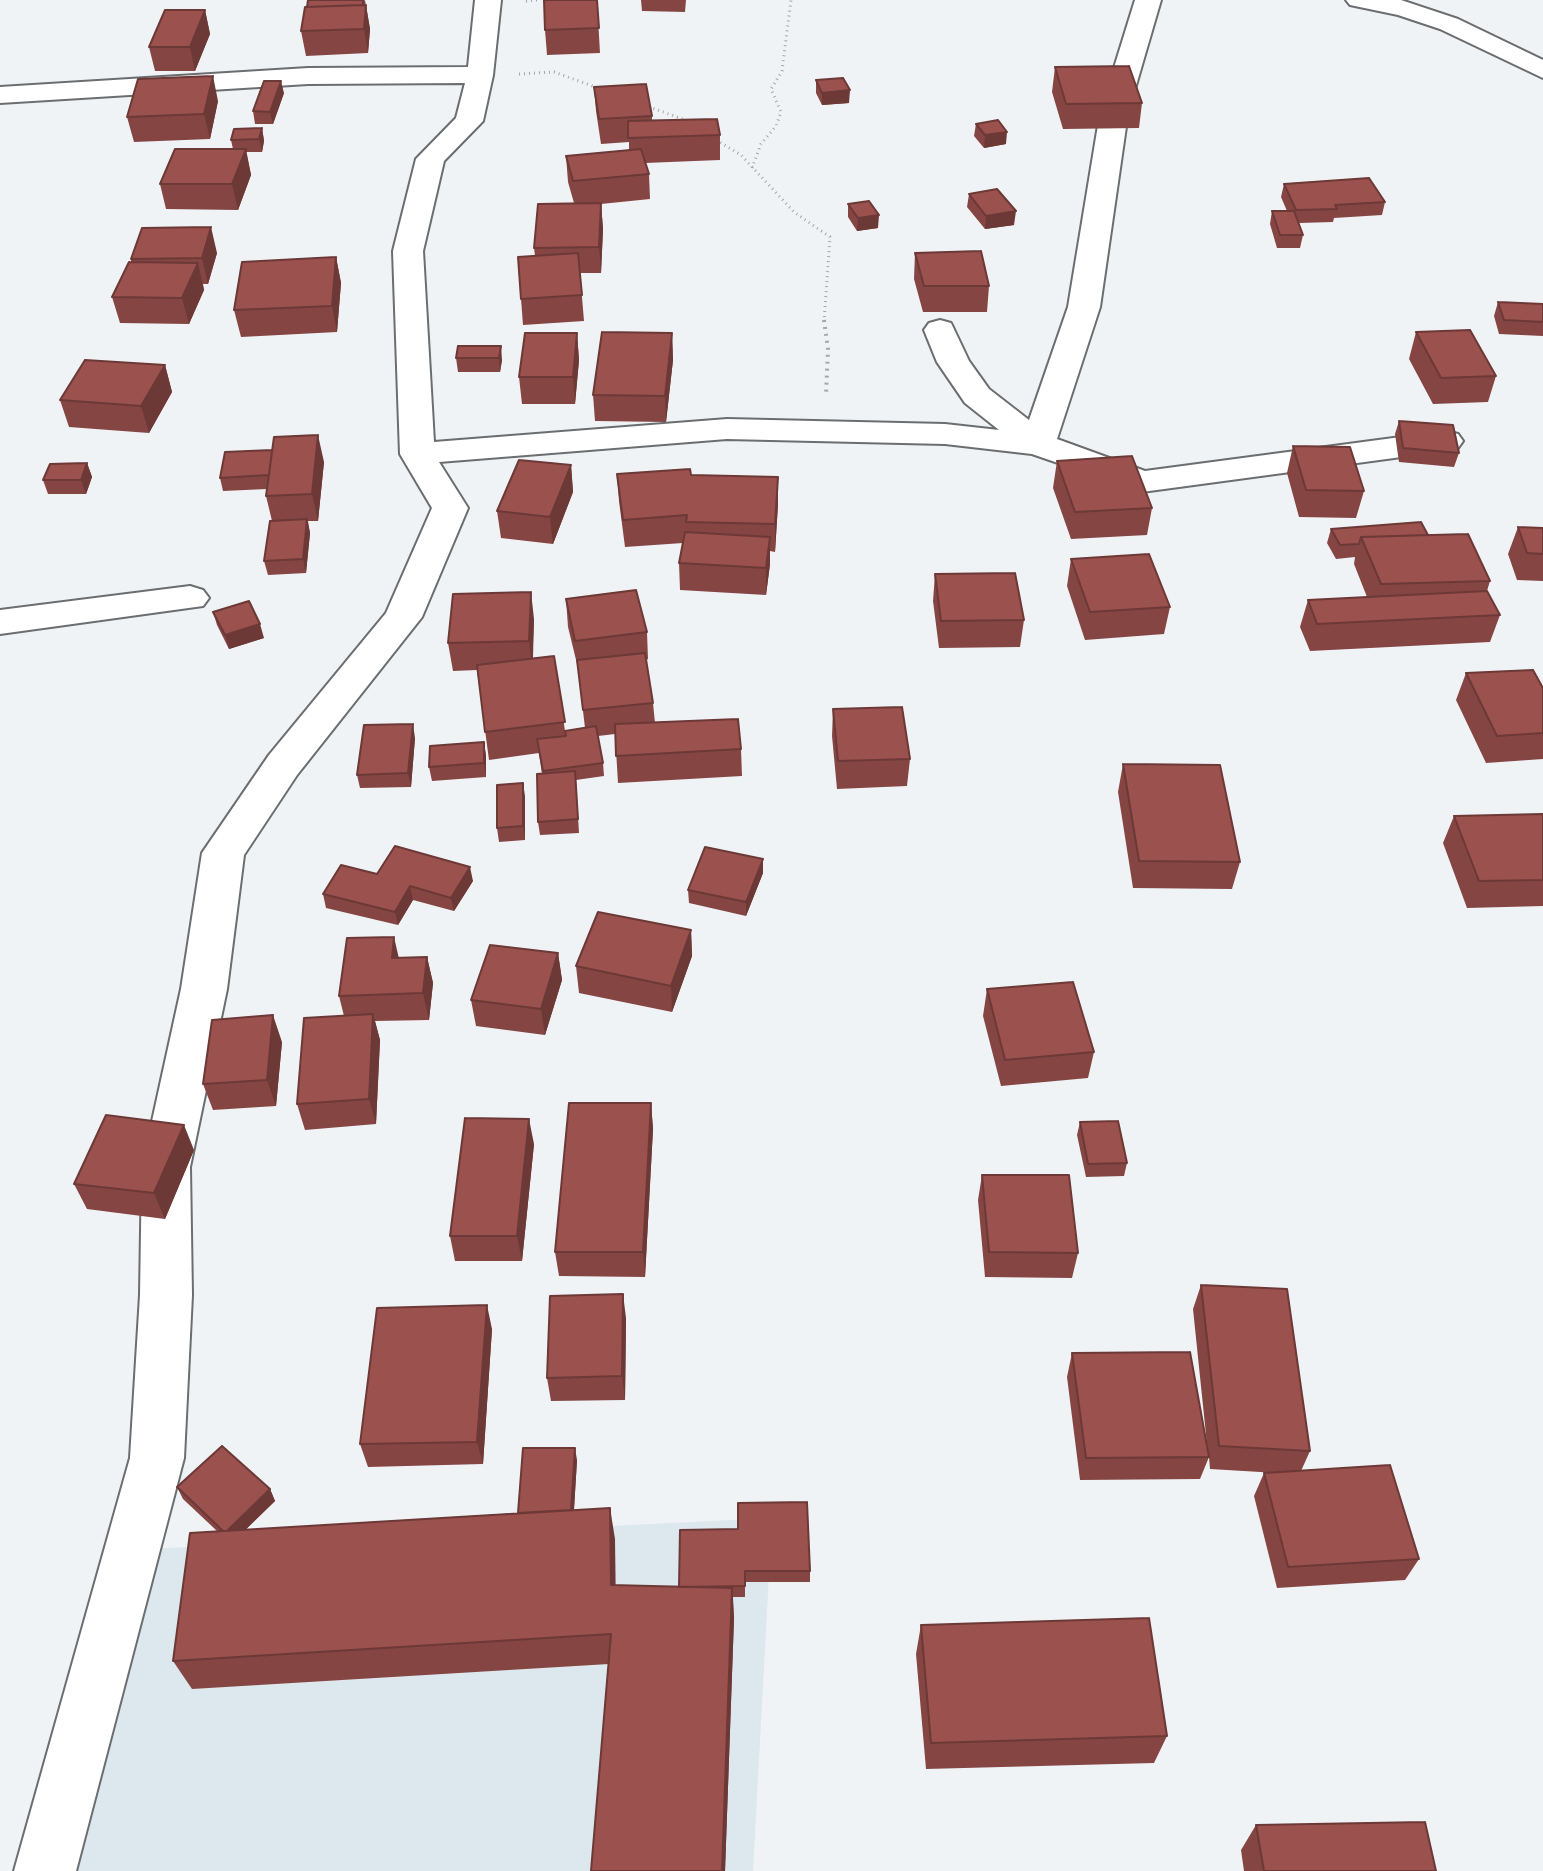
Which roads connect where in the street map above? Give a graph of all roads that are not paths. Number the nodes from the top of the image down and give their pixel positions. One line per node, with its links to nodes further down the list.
1 (488, 0): 5 (street)
2 (1148, 0): 9 (street)
3 (1359, 0): 4 (street)
4 (1543, 70)
5 (480, 75): 6 (street); 10 (street)
6 (0, 95)
7 (940, 330): 9 (street)
8 (1446, 441): 9 (street)
9 (1038, 444): 10 (street)
10 (417, 454): 13 (street)
11 (190, 598): 12 (street)
12 (0, 622)
13 (45, 1871)

